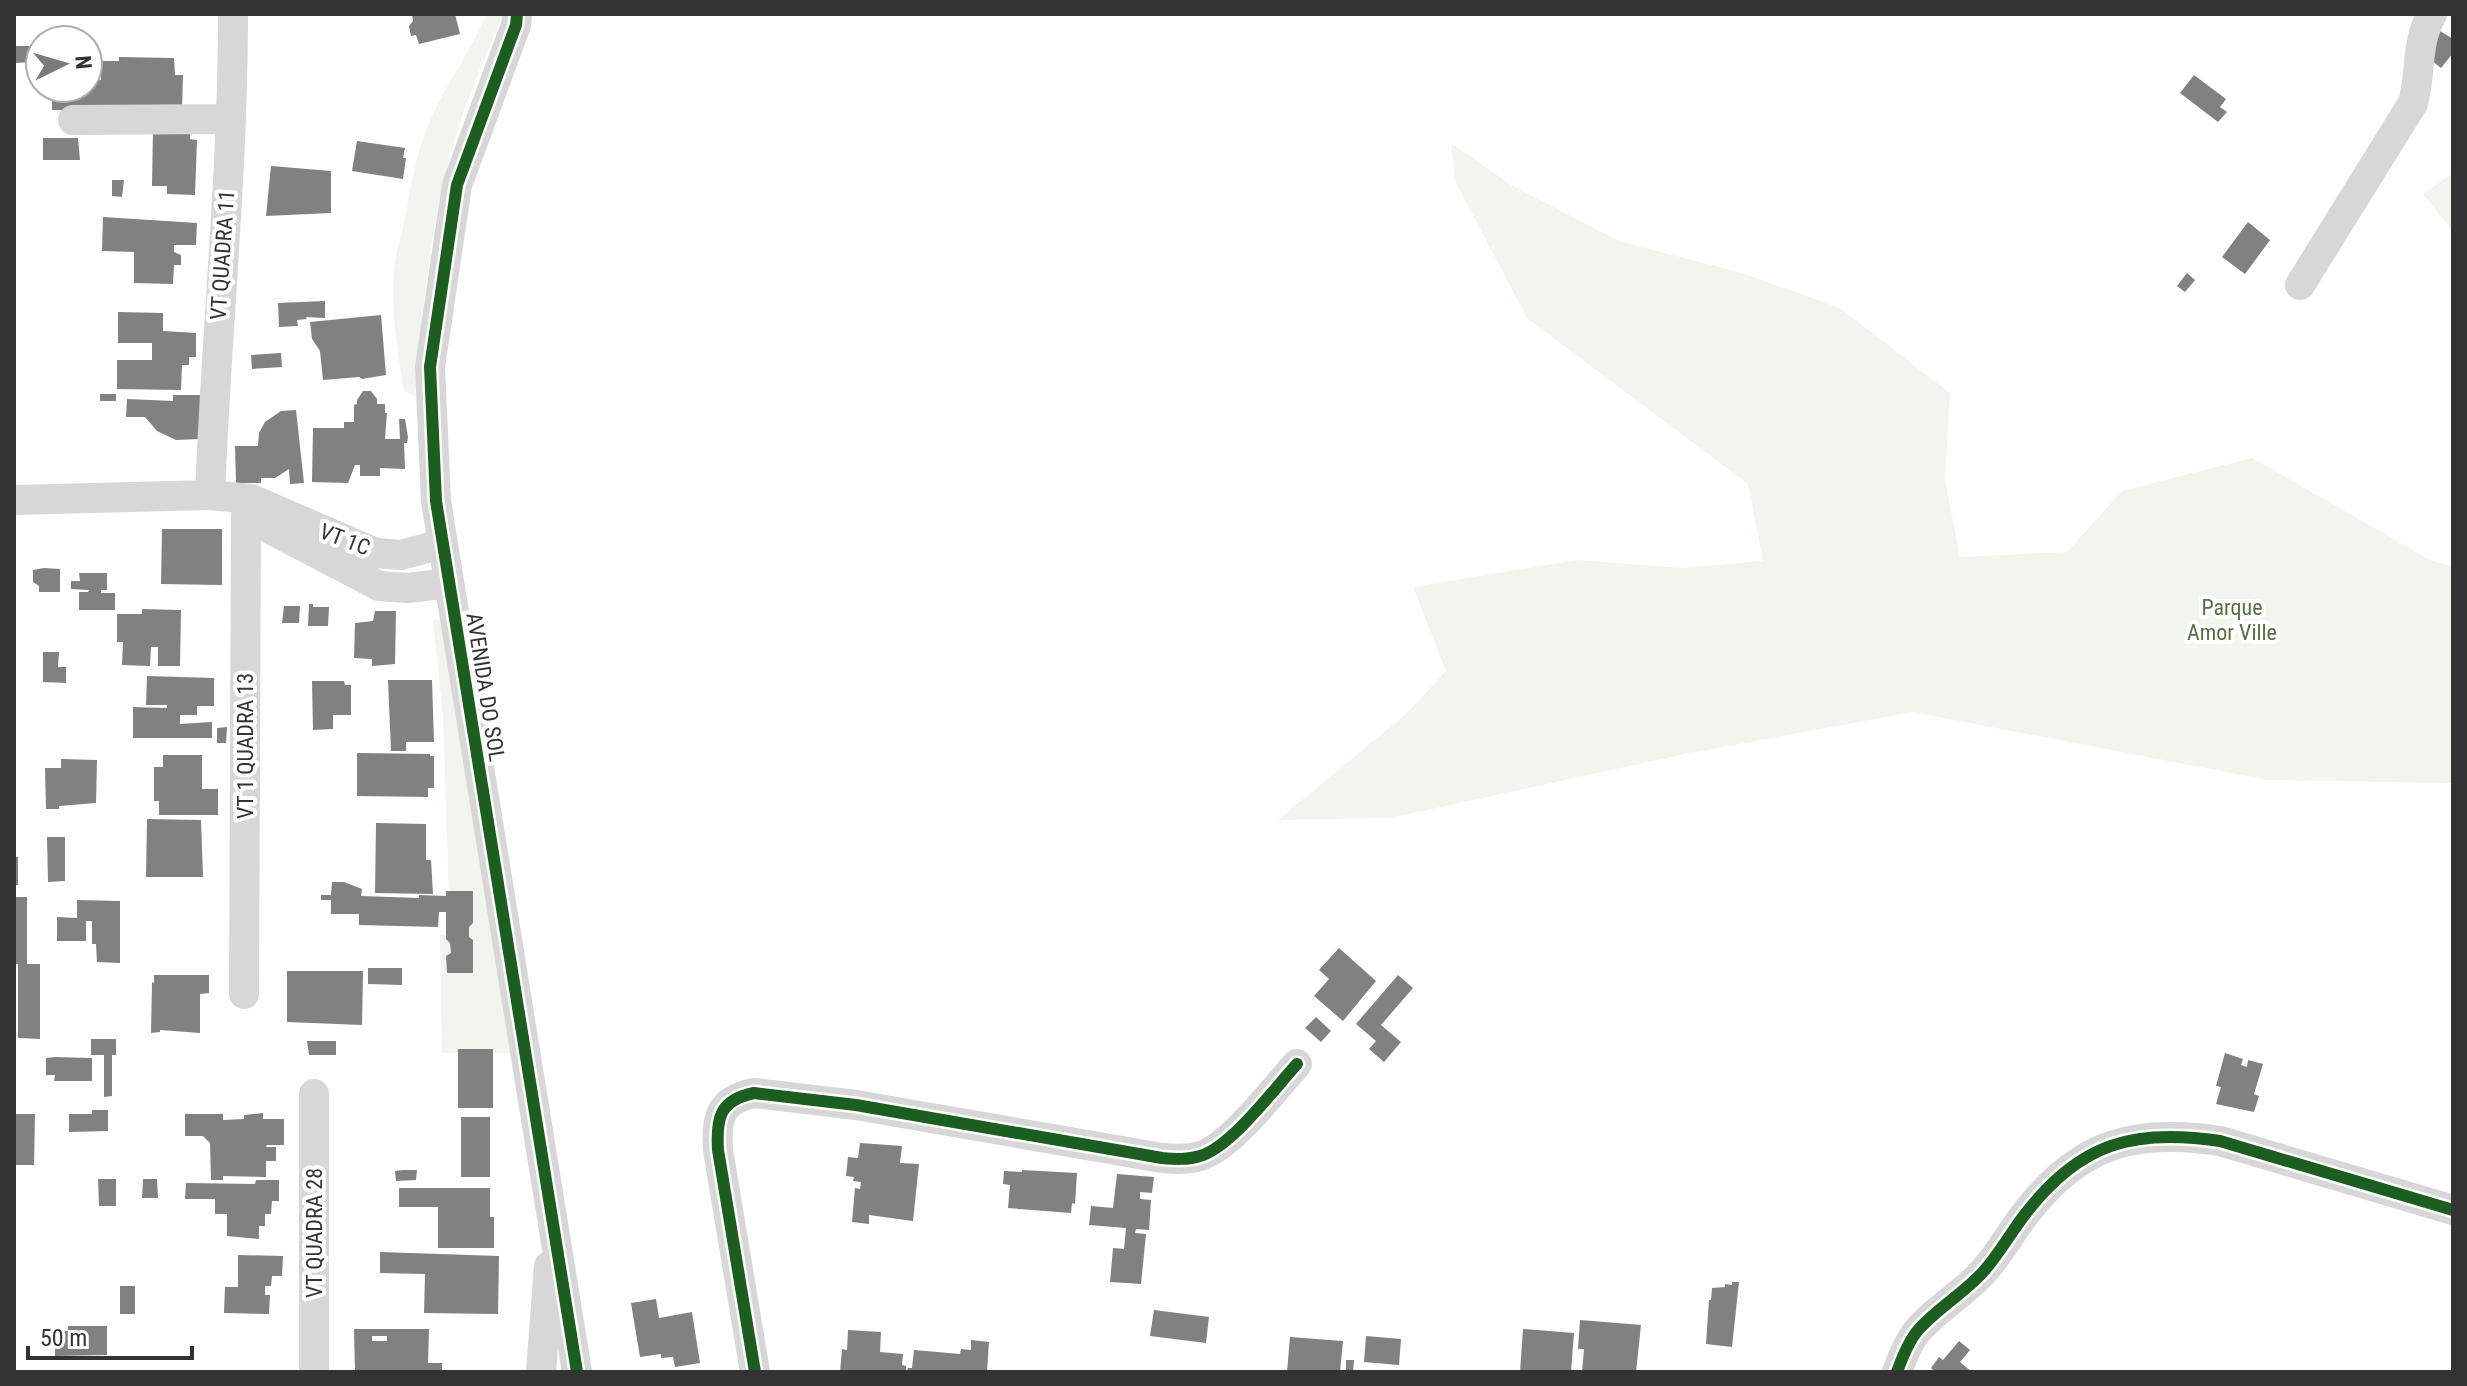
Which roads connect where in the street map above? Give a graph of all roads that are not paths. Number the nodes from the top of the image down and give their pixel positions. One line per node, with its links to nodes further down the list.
1 (233, 14): 4 (street, VT QUADRA 11)
2 (517, 14): 9 (street, AVENIDA DO SOL)
3 (2432, 14): 6 (street)
4 (230, 119): 5 (street); 8 (street, VT QUADRA 11)
5 (73, 120)
6 (2300, 285)
7 (14, 500): 8 (street)
8 (234, 502): 10 (street, VT 1C); 12 (street); 13 (street, VT 1 QUADRA 13)
9 (442, 544): 10 (street, VT 1C); 11 (street, AVENIDA DO SOL)
10 (376, 553): 12 (street)
11 (449, 583): 12 (street); 17 (street, AVENIDA DO SOL)
12 (379, 586)
13 (244, 994)
14 (1297, 1064): 22 (street)
15 (314, 1094): 20 (street, VT QUADRA 28)
16 (2453, 1210): 23 (street)
17 (553, 1217): 18 (street, AVENIDA DO SOL); 19 (street)
18 (568, 1314): 19 (street); 21 (street, AVENIDA DO SOL)
19 (548, 1371)
20 (314, 1372)
21 (577, 1372)
22 (755, 1372)
23 (1897, 1372)

